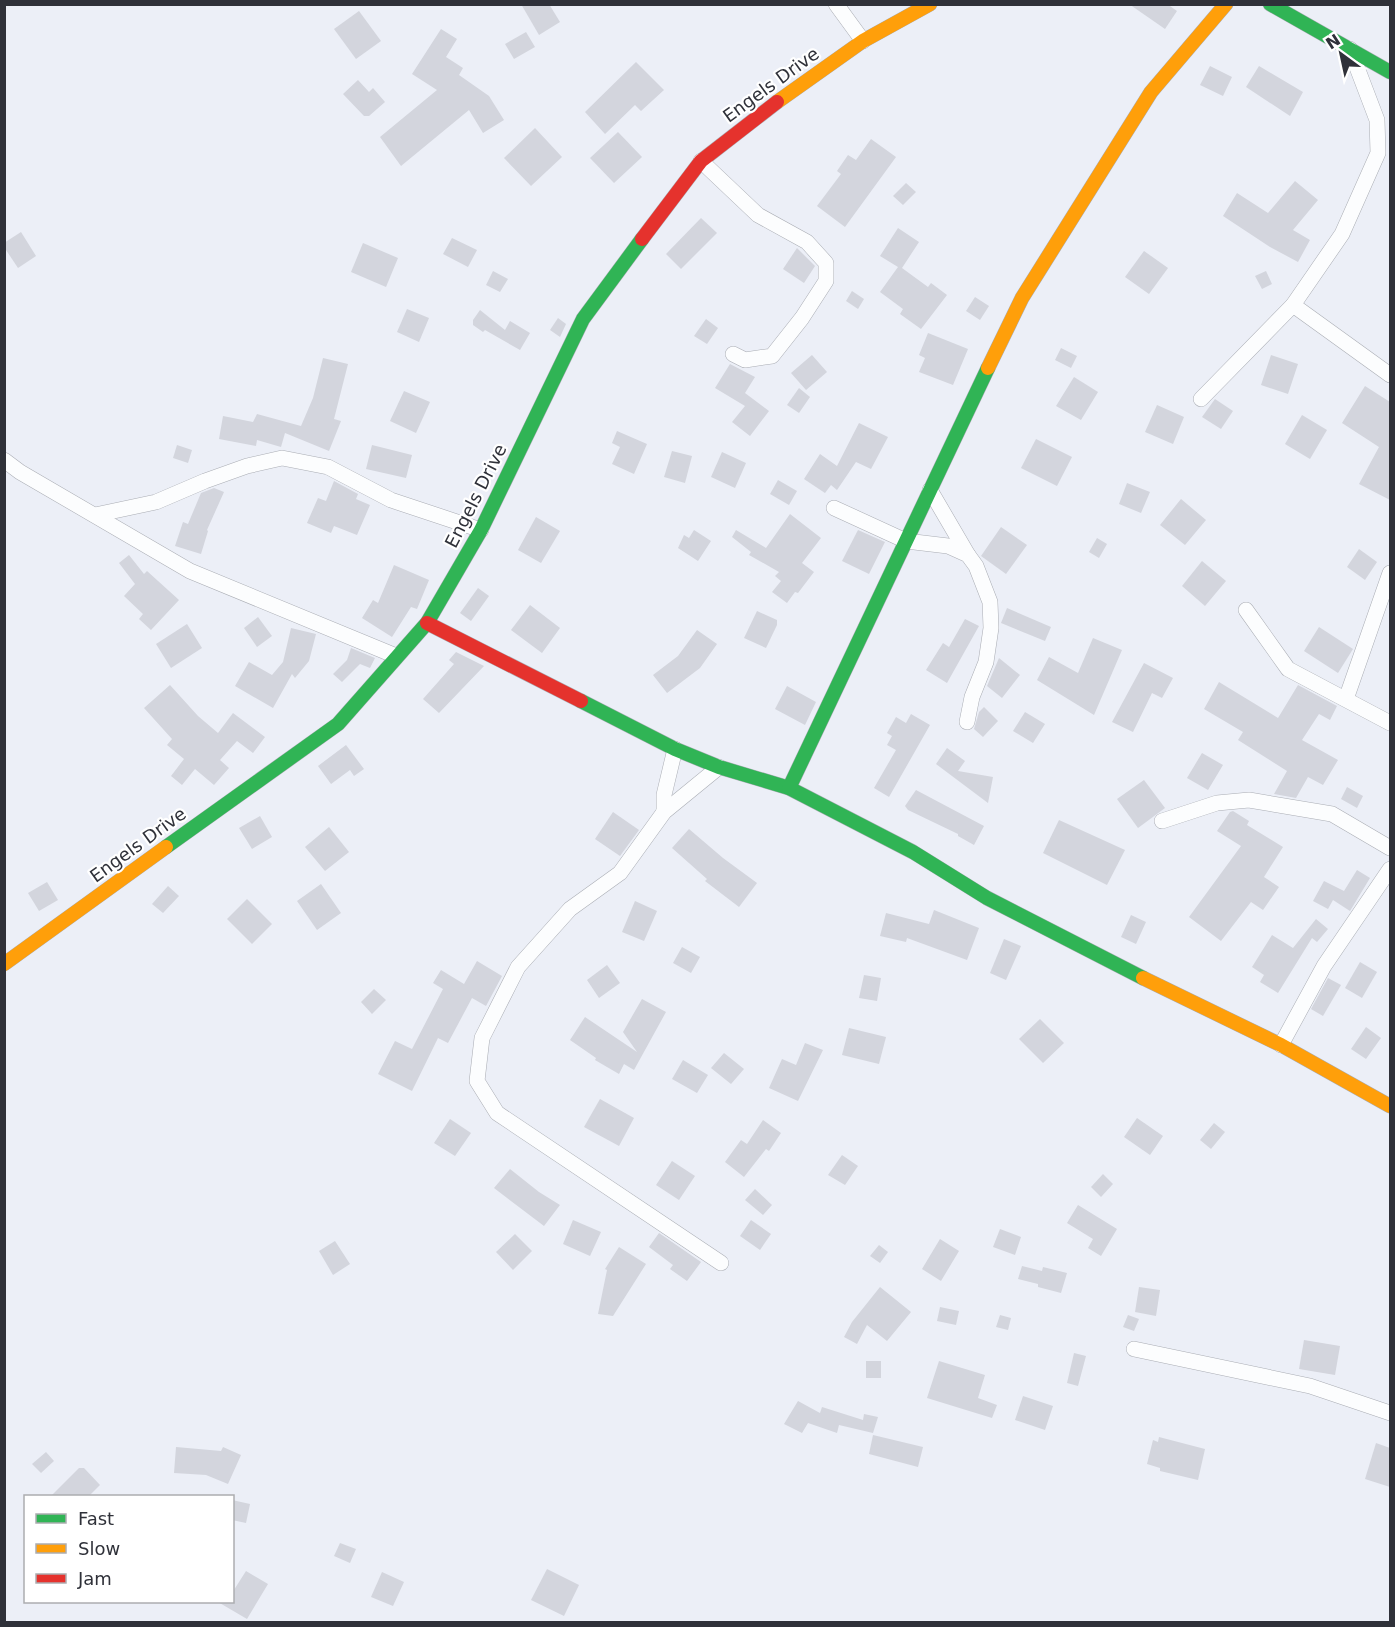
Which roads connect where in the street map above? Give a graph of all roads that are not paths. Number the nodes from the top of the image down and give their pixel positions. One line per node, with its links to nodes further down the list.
1 (836, 4): 5 (street)
2 (930, 4): 5 (street, Engels Drive)
3 (1226, 4): 14 (street)
4 (1270, 4): 6 (street)
5 (863, 41): 8 (street, Engels Drive)
6 (1350, 49): 7 (street); 9 (street)
7 (1390, 72)
8 (701, 161): 10 (street); 17 (street, Engels Drive)
9 (1293, 305): 11 (street); 12 (street)
10 (732, 354)
11 (1390, 375)
12 (1201, 399)
13 (4, 460): 16 (street)
14 (930, 490): 18 (street); 19 (street)
15 (834, 508): 18 (street)
16 (95, 515): 17 (street); 23 (street)
17 (481, 530): 22 (street, Engels Drive)
18 (906, 541): 19 (street); 29 (street)
19 (969, 555): 25 (street)
20 (1390, 573): 24 (street)
21 (1246, 610): 24 (street)
22 (427, 623): 23 (street, Engels Drive); 27 (street)
23 (396, 656): 34 (street, Engels Drive)
24 (1346, 699): 26 (street)
25 (967, 722)
26 (1390, 723)
27 (675, 750): 28 (street); 30 (street)
28 (719, 767): 29 (street); 30 (street)
29 (789, 788): 35 (street)
30 (664, 812): 37 (street)
31 (1162, 821): 32 (street)
32 (1390, 848)
33 (1390, 869): 35 (street)
34 (4, 964)
35 (1281, 1045): 36 (street)
36 (1390, 1106)
37 (721, 1263)
38 (1134, 1348): 39 (street)
39 (1390, 1413)

